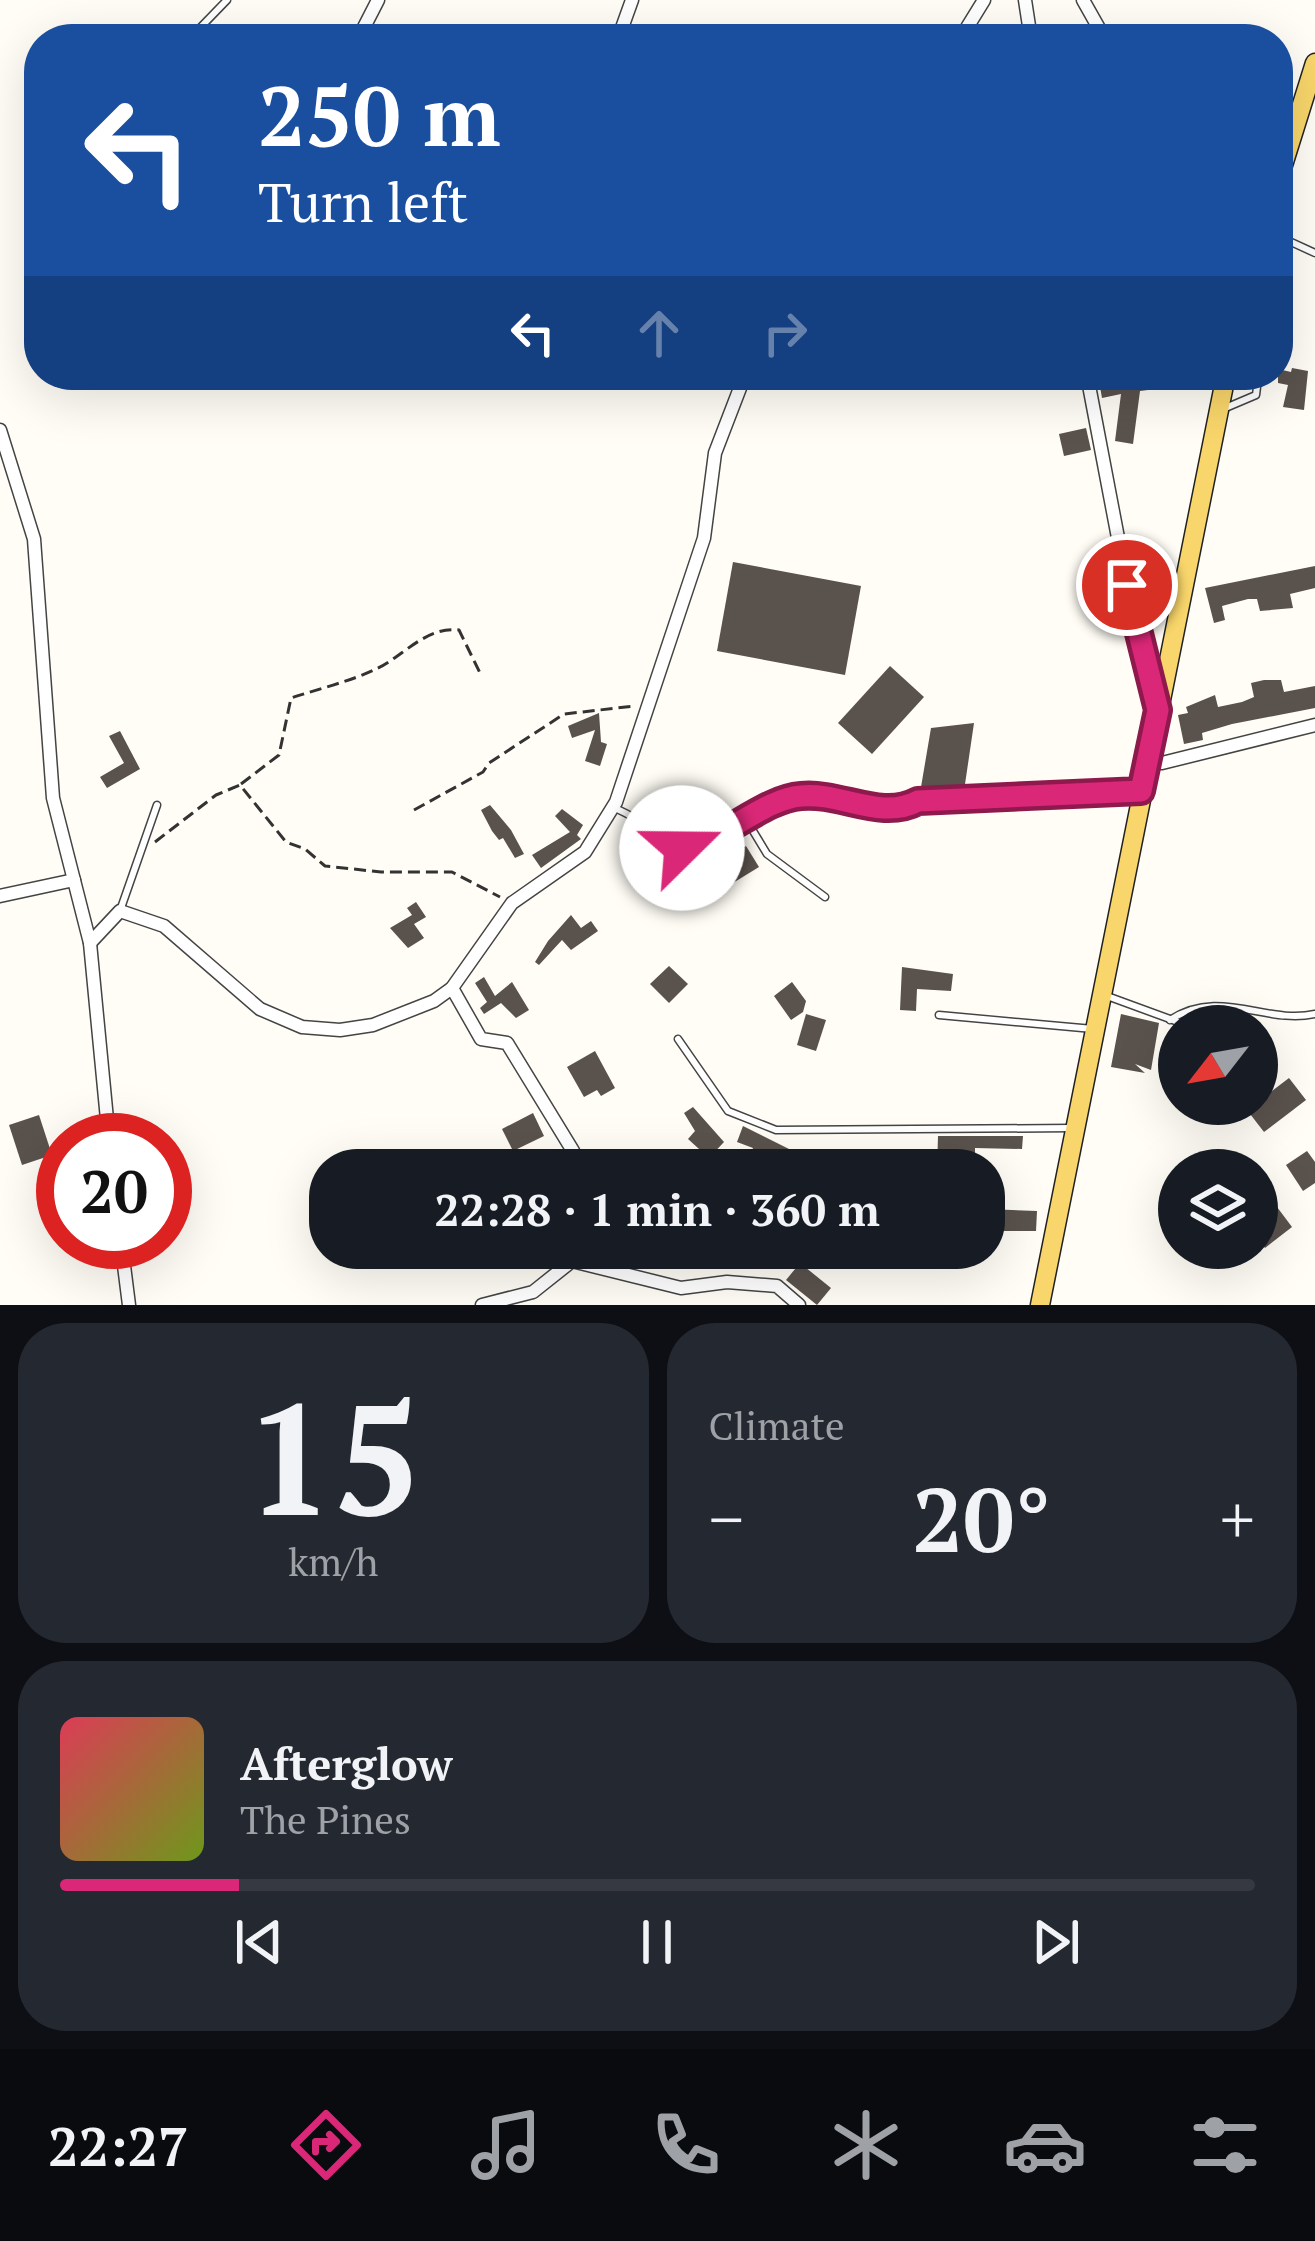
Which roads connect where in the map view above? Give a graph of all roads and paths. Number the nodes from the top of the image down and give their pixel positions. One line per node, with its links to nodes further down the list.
1 (227, 0): 2 (lane)
2 (204, 24)
3 (1315, 63): 4 (main road)
4 (1293, 133)
5 (739, 390): 13 (street)
6 (1090, 390): 14 (street)
7 (1223, 390): 9 (main road)
8 (1257, 390): 9 (lane)
9 (1220, 410): 14 (main road)
10 (0, 430): 11 (street)
11 (5, 464): 24 (street)
12 (481, 674): 17 (path)
13 (649, 704): 20 (street); 21 (path)
14 (1158, 710): 16 (main road)
15 (1315, 725): 16 (street)
16 (1149, 762): 18 (main road)
17 (240, 785): 23 (path); 27 (path)
18 (1141, 791): 22 (lane); 31 (main road)
19 (157, 805): 23 (lane)
20 (613, 807): 22 (lane); 27 (street)
21 (414, 810)
22 (748, 821): 26 (lane)
23 (145, 849): 28 (lane)
24 (74, 880): 25 (street); 29 (street)
25 (0, 896)
26 (825, 897)
27 (512, 903): 30 (street)
28 (120, 911): 29 (street); 30 (street)
29 (90, 943): 38 (street)
30 (452, 988): 40 (street)
31 (1103, 995): 35 (lane); 36 (main road)
32 (1278, 1010): 33 (lane)
33 (1315, 1014)
34 (939, 1015): 36 (lane)
35 (1158, 1016)
36 (1096, 1029): 39 (main road)
37 (678, 1039): 39 (lane)
38 (106, 1113)
39 (1076, 1128): 47 (main road)
40 (571, 1149)
41 (125, 1269): 44 (street)
42 (556, 1269): 45 (street)
43 (620, 1269): 46 (street)
44 (129, 1305)
45 (482, 1305)
46 (799, 1305)
47 (1040, 1305)

